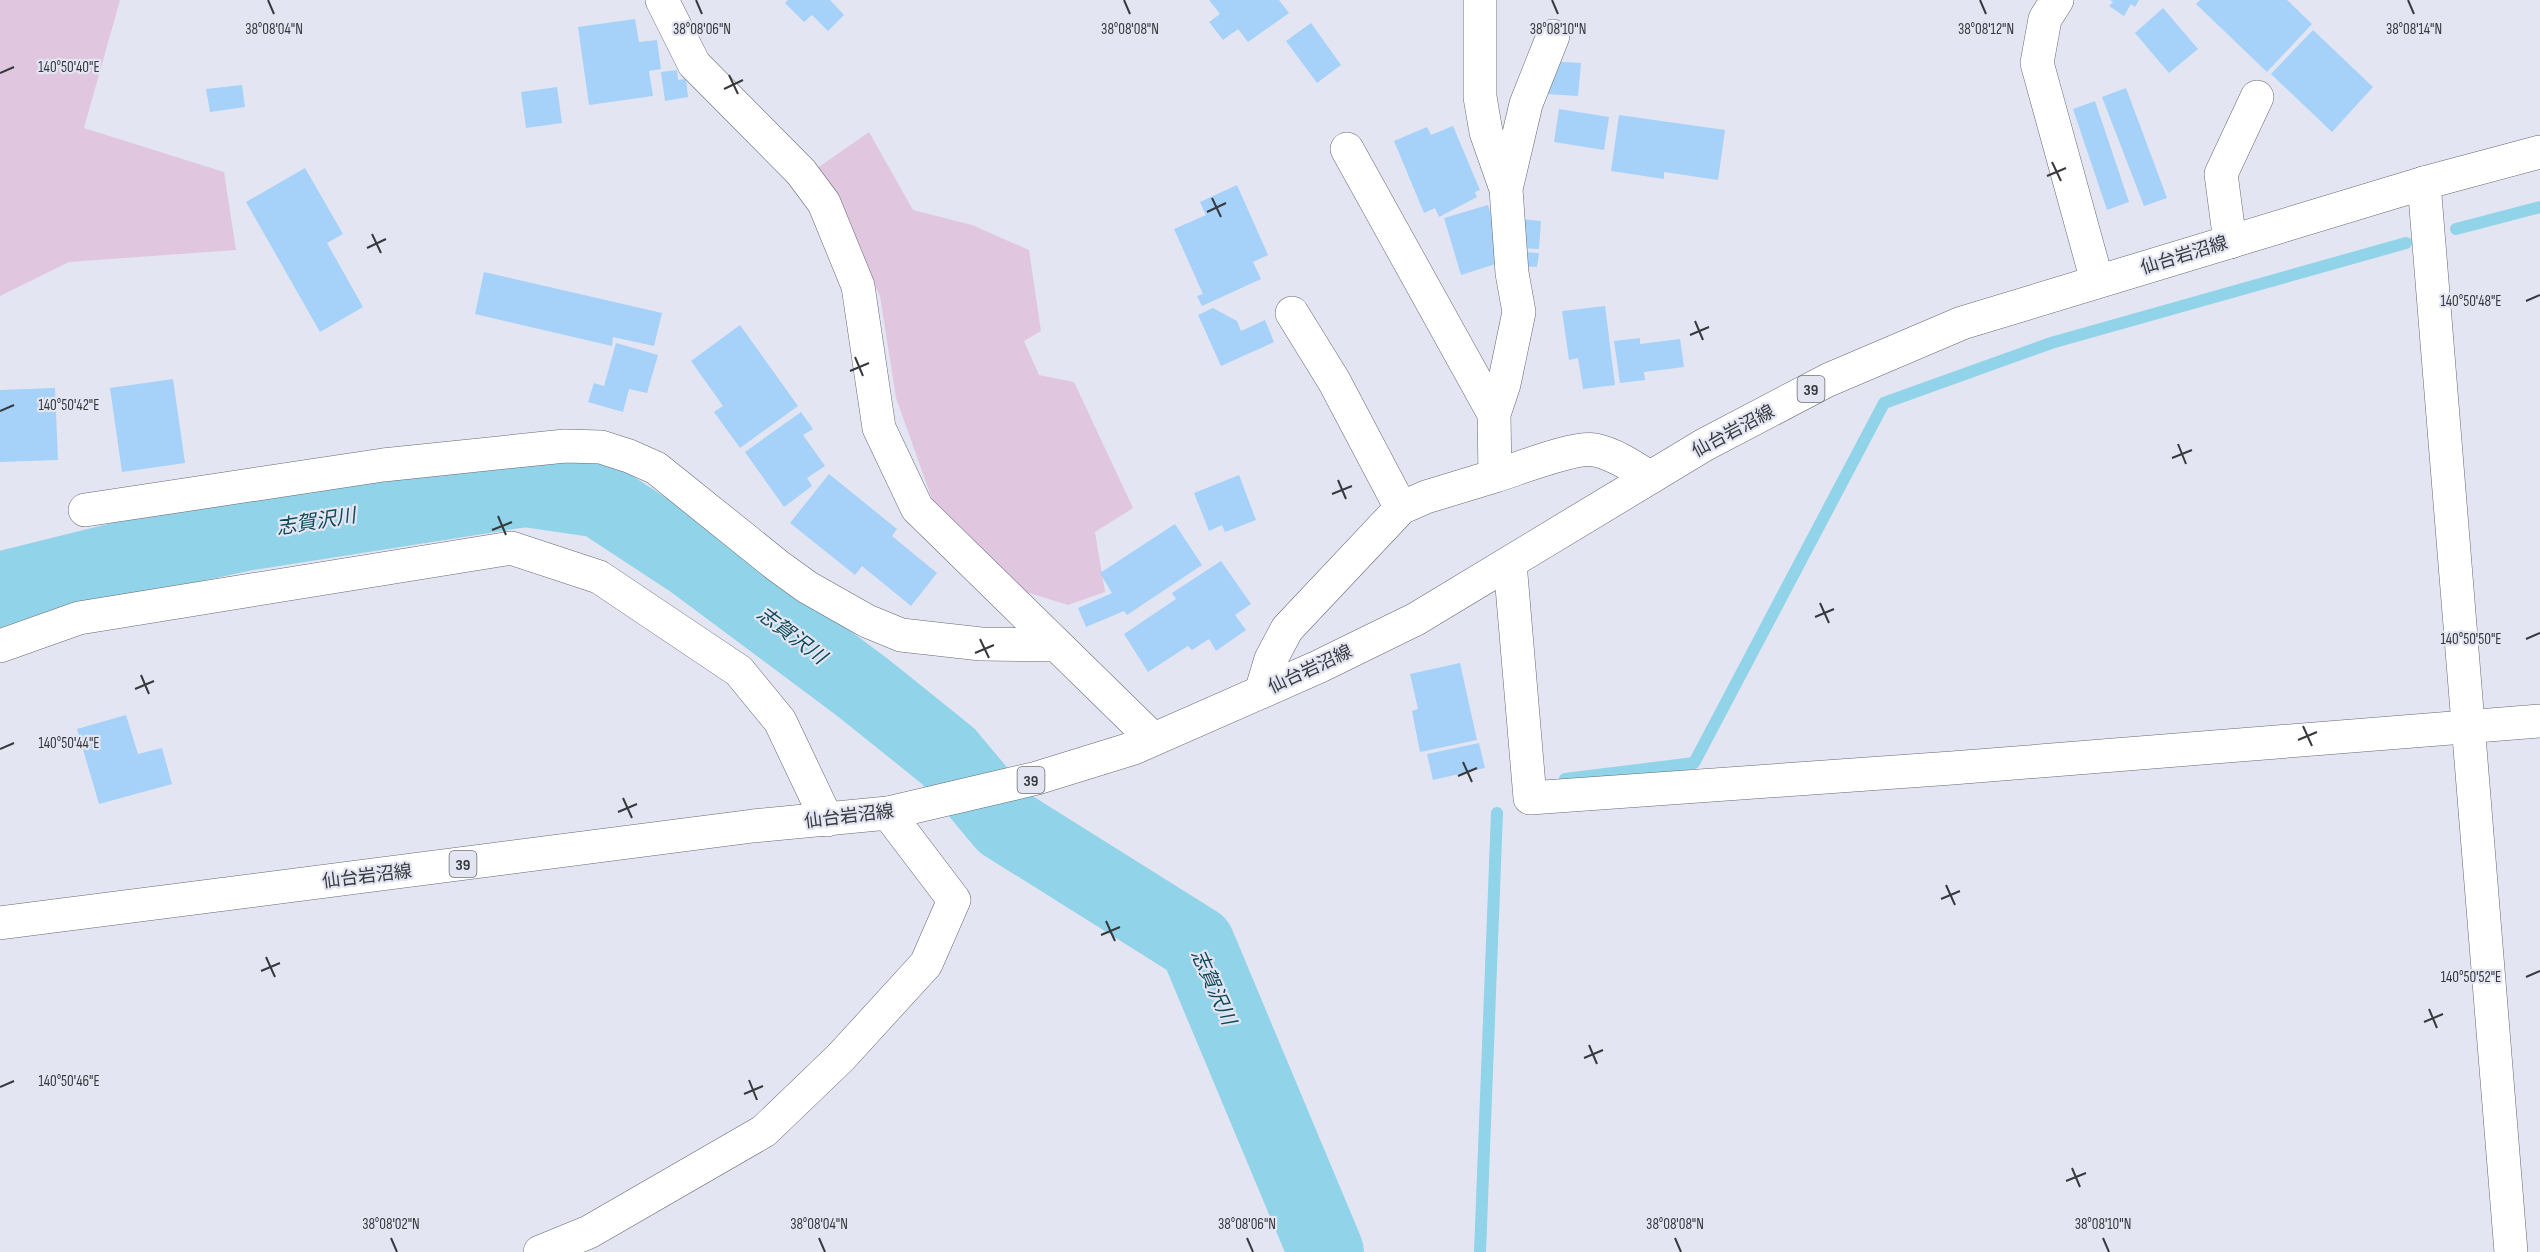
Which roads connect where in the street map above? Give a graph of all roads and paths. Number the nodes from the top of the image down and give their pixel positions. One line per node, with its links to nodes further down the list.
1 (662, 0): 19 (street)
2 (1480, 0): 9 (street)
3 (2057, 0): 11 (street)
4 (1552, 36): 9 (street)
5 (2257, 97): 10 (street)
6 (1347, 149): 13 (street)
7 (2540, 152): 8 (street, 仙台岩沼線 / 39)
8 (2424, 183): 10 (street, 仙台岩沼線 / 39); 23 (street)
9 (1506, 189): 13 (street)
10 (2230, 242): 11 (street, 仙台岩沼線 / 39)
11 (2097, 281): 15 (street, 仙台岩沼線 / 39)
12 (1292, 313): 16 (street)
13 (1494, 414): 14 (street)
14 (1495, 476): 15 (street); 16 (street)
15 (1649, 477): 18 (street, 仙台岩沼線 / 39)
16 (1401, 508): 21 (street)
17 (85, 510): 19 (street)
18 (1510, 563): 21 (street, 仙台岩沼線 / 39); 23 (street)
19 (1054, 645): 24 (street)
20 (0, 646): 26 (street)
21 (1261, 692): 24 (street, 仙台岩沼線 / 39)
22 (2540, 721): 23 (street)
23 (2467, 727): 29 (street)
24 (1143, 744): 25 (street, 仙台岩沼線 / 39)
25 (888, 813): 26 (street, 仙台岩沼線 / 39); 28 (street)
26 (827, 820): 27 (street, 仙台岩沼線 / 39)
27 (0, 923)
28 (540, 1252)
29 (2511, 1252)

